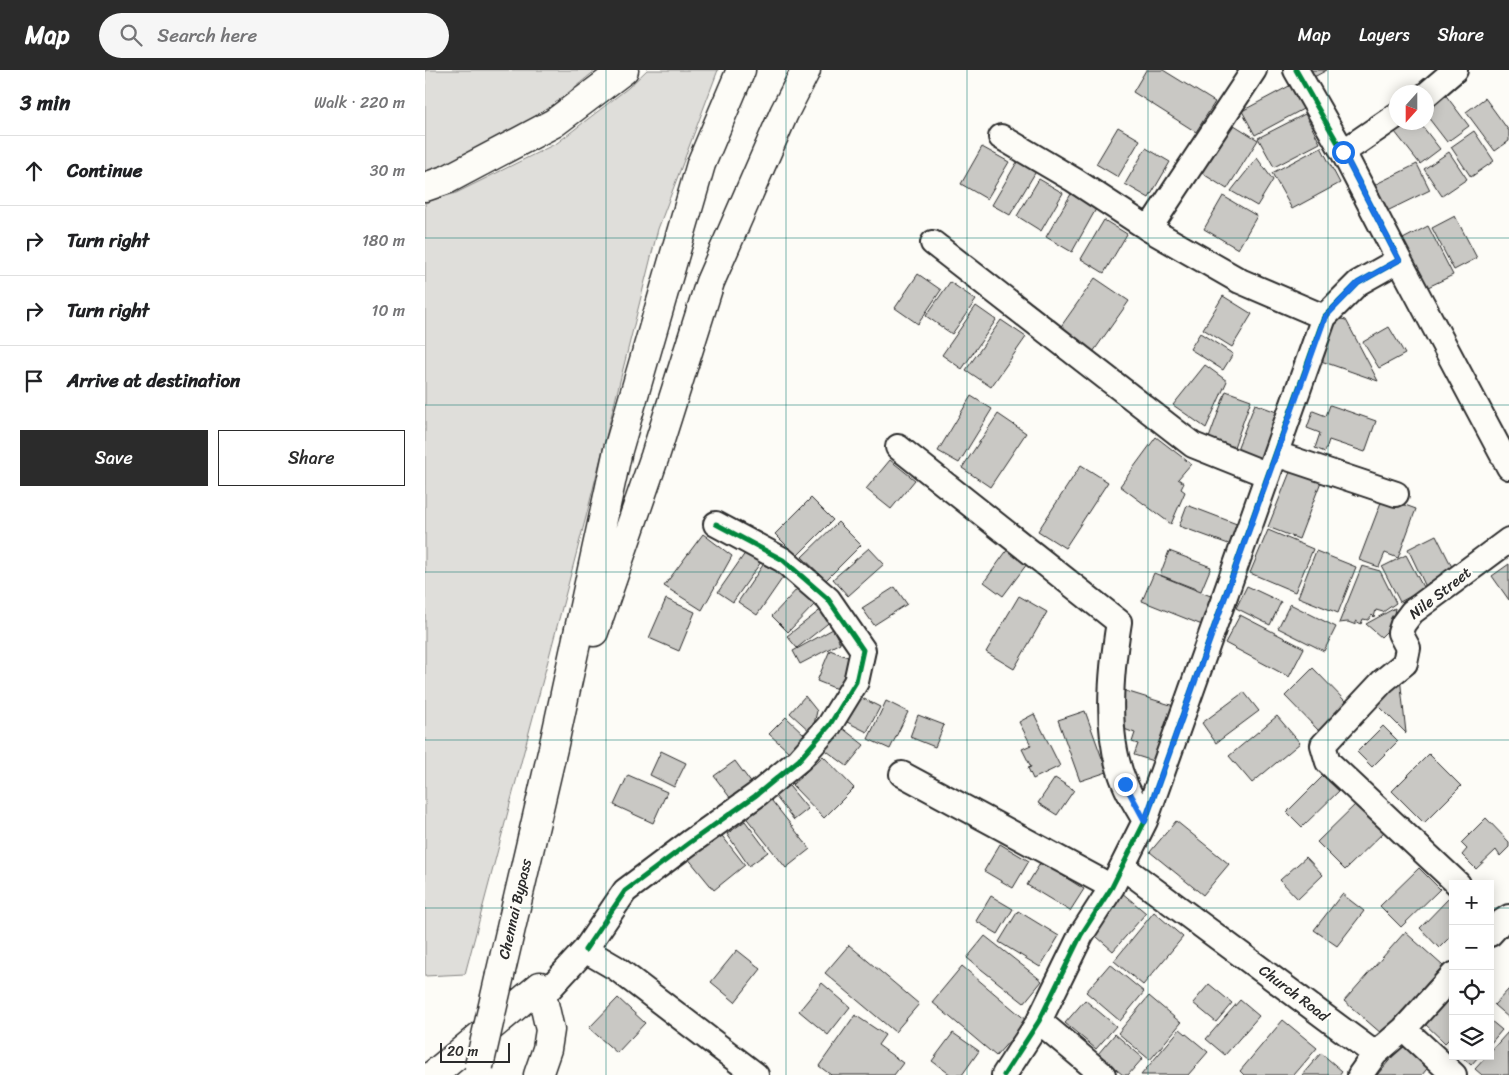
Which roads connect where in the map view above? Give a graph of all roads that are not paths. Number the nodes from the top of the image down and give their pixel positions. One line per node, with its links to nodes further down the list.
1 (624, 70): 11 (main road)
2 (741, 70): 22 (main road)
3 (806, 70): 22 (main road)
4 (1254, 70): 12 (street)
5 (1296, 70): 10 (street)
6 (1455, 70): 7 (street)
7 (1434, 88)
8 (1389, 120): 10 (street)
9 (1001, 138): 12 (street)
10 (1343, 152): 14 (street)
11 (425, 187)
12 (1149, 229): 15 (street)
13 (933, 243): 17 (street)
14 (1399, 260): 15 (street); 18 (street)
15 (1325, 317): 17 (street)
16 (898, 447): 24 (street)
17 (1272, 464): 19 (street); 24 (street)
18 (1509, 467)
19 (1396, 494)
20 (716, 524): 27 (street)
21 (1509, 540): 26 (street, Nile Street)
22 (554, 744): 33 (main road, Chennai Bypass, bridge)
23 (902, 774): 25 (street, Church Road)
24 (1145, 821): 25 (street)
25 (1118, 877): 30 (street); 32 (street, Church Road)
26 (1454, 880)
27 (585, 950): 29 (street); 36 (street)
28 (1449, 979): 31 (street)
29 (540, 986): 34 (main road); 35 (main road)
30 (1039, 1021): 37 (street); 38 (street)
31 (1404, 1029): 32 (street); 40 (street)
32 (1375, 1054): 39 (street)
33 (478, 1070)
34 (433, 1075)
35 (538, 1075)
36 (756, 1075)
37 (1004, 1075)
38 (1103, 1075)
39 (1360, 1075)
40 (1454, 1075)

